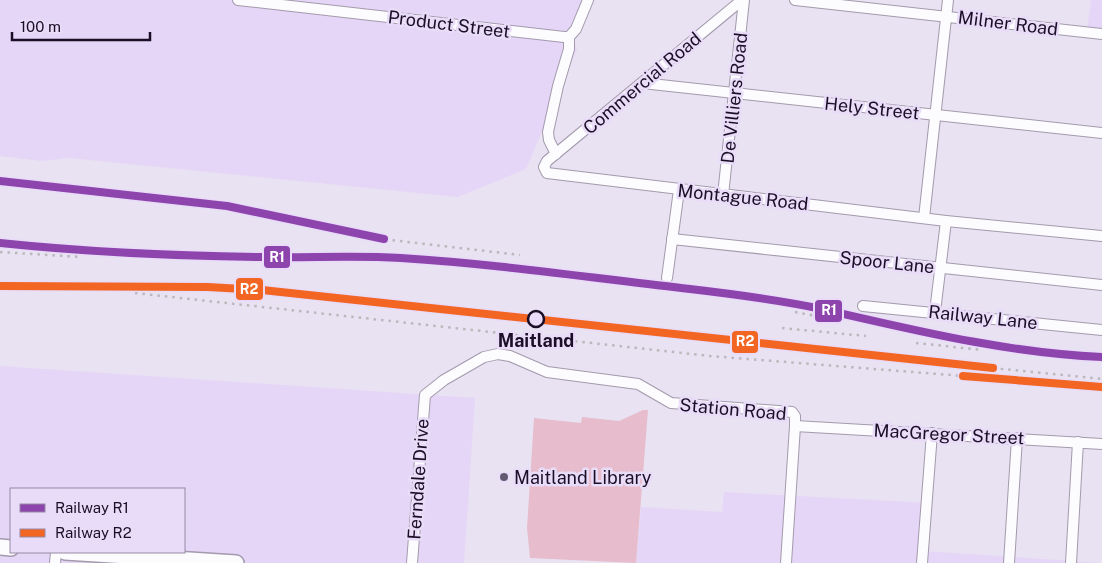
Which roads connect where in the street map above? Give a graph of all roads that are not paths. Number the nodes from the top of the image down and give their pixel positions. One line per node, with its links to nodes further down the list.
1 (238, 0): 8 (street, Product Street)
2 (588, 0): 8 (street)
3 (743, 0): 9 (street, Commercial Road); 10 (street, De Villiers Road)
4 (795, 0): 6 (street, Milner Road)
5 (948, 0): 6 (street)
6 (946, 15): 7 (street, Milner Road); 11 (street)
7 (1102, 34)
8 (569, 36): 13 (street)
9 (642, 83): 10 (street, Hely Street); 13 (street, Commercial Road)
10 (735, 92): 11 (street, Hely Street); 16 (street, De Villiers Road)
11 (936, 115): 12 (street, Hely Street); 17 (street)
12 (1102, 132)
13 (556, 154): 14 (street, Commercial Road)
14 (544, 167): 15 (street, Montague Road)
15 (679, 190): 16 (street, Montague Road); 20 (street)
16 (723, 195): 17 (street, Montague Road)
17 (924, 218): 18 (street, Montague Road)
18 (946, 221): 19 (street, Montague Road); 21 (street)
19 (1102, 236)
20 (672, 239): 21 (street, Spoor Lane); 22 (street)
21 (941, 268): 23 (street, Spoor Lane); 25 (street)
22 (667, 278)
23 (1102, 285)
24 (863, 306): 25 (street, Railway Lane)
25 (935, 312): 26 (street, Railway Lane)
26 (1102, 330)
27 (425, 395): 28 (street, Station Road); 36 (street, Ferndale Drive)
28 (796, 426): 29 (street, MacGregor Street); 37 (street, Station Road)
29 (932, 433): 30 (street, MacGregor Street); 38 (street)
30 (1017, 438): 31 (street, MacGregor Street); 39 (street)
31 (1078, 442): 32 (street, MacGregor Street); 40 (street)
32 (1102, 444)
33 (77, 553): 34 (main road)
34 (162, 560): 35 (main road)
35 (236, 563)
36 (412, 563)
37 (786, 563)
38 (922, 563)
39 (1009, 563)
40 (1071, 563)

